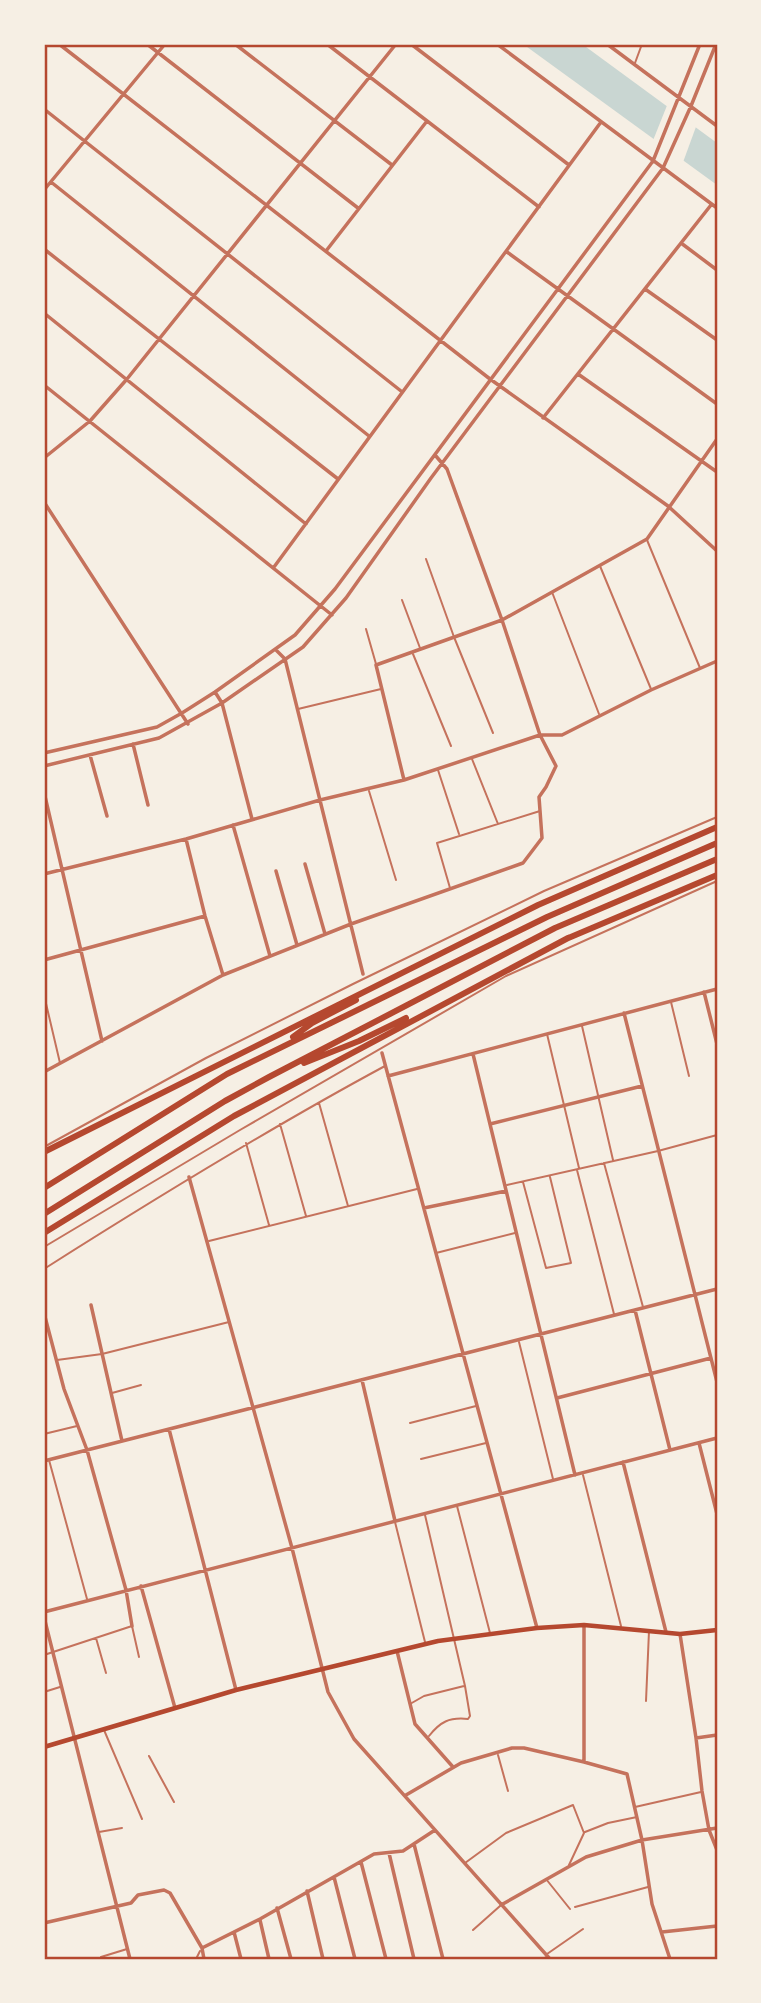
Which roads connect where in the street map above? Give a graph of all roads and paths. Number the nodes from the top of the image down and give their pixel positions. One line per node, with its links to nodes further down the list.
1 (59, 44): 18 (street)
2 (147, 44): 13 (street)
3 (164, 44): 13 (street)
4 (234, 44): 22 (street)
5 (327, 44): 17 (street)
6 (396, 44): 17 (street)
7 (411, 44): 30 (street)
8 (497, 44): 24 (street)
9 (607, 44): 16 (street)
10 (642, 44): 16 (lane)
11 (700, 44): 19 (street)
12 (716, 44): 14 (street)
13 (158, 52): 18 (street); 28 (street)
14 (711, 56): 15 (lane); 20 (street)
15 (717, 58)
16 (634, 64): 19 (street)
17 (370, 77): 22 (street); 23 (street)
18 (124, 94): 26 (street); 35 (street)
19 (678, 98): 20 (street); 27 (street)
20 (691, 106): 25 (street); 31 (street)
21 (44, 109): 26 (street)
22 (334, 121): 28 (street); 29 (street)
23 (427, 121): 29 (street); 36 (street)
24 (601, 122): 27 (street); 30 (street)
25 (717, 125)
26 (85, 141): 32 (street); 43 (street)
27 (653, 160): 31 (street); 46 (street)
28 (301, 163): 35 (street); 37 (street)
29 (392, 165): 37 (street)
30 (569, 166): 36 (street)
31 (663, 168): 34 (street); 48 (street)
32 (51, 182): 33 (street); 47 (street)
33 (44, 190)
34 (712, 204): 38 (street); 39 (street)
35 (266, 205): 41 (street); 43 (street)
36 (539, 207): 42 (street)
37 (358, 208): 41 (street)
38 (717, 208)
39 (681, 243): 44 (street); 45 (street)
40 (44, 249): 51 (street)
41 (326, 251): 52 (street)
42 (507, 251): 46 (street); 52 (street)
43 (228, 253): 47 (street); 59 (street)
44 (717, 270)
45 (645, 289): 50 (street); 53 (street)
46 (557, 290): 48 (street); 56 (street)
47 (194, 296): 51 (street); 63 (street)
48 (567, 296): 50 (street); 58 (street)
49 (44, 313): 55 (street)
50 (613, 330): 54 (street); 60 (street)
51 (159, 338): 55 (street); 70 (street)
52 (439, 339): 56 (street); 59 (street)
53 (717, 340)
54 (578, 374): 61 (street); 67 (street)
55 (127, 379): 62 (street); 73 (street)
56 (490, 379): 58 (street); 65 (street)
57 (44, 385): 62 (street)
58 (500, 386): 61 (street); 68 (street)
59 (401, 391): 63 (street)
60 (717, 404)
61 (544, 418): 72 (street)
62 (90, 421): 66 (street); 78 (street)
63 (370, 436): 70 (street)
64 (717, 439): 67 (street)
65 (435, 455): 68 (street); 81 (street)
66 (44, 458)
67 (702, 461): 69 (street); 72 (street)
68 (443, 462): 82 (street); 83 (street)
69 (717, 472)
70 (338, 479): 73 (street)
71 (44, 502): 98 (street)
72 (668, 506): 74 (street); 75 (street)
73 (306, 524): 78 (street)
74 (647, 539): 77 (street); 92 (lane)
75 (717, 551)
76 (426, 559): 85 (lane)
77 (600, 566): 79 (street); 94 (lane)
78 (274, 567): 81 (street)
79 (552, 591): 83 (street); 99 (lane)
80 (402, 600): 86 (lane)
81 (321, 605): 82 (street); 87 (street)
82 (332, 615): 89 (street)
83 (502, 620): 85 (street); 102 (street)
84 (366, 629): 91 (lane)
85 (454, 637): 86 (street); 101 (lane)
86 (420, 649): 88 (street)
87 (276, 650): 89 (street); 95 (street)
88 (412, 653): 91 (street); 104 (lane)
89 (285, 659): 96 (street); 97 (street)
90 (717, 661): 92 (street)
91 (376, 665): 93 (street)
92 (700, 669): 94 (street)
93 (382, 688): 97 (lane); 110 (street)
94 (651, 690): 99 (street)
95 (215, 692): 96 (street); 98 (street)
96 (222, 704): 100 (street); 118 (street)
97 (298, 709): 113 (street)
98 (182, 713): 100 (street); 105 (street)
99 (600, 715): 102 (street)
100 (188, 724): 103 (street)
101 (493, 733)
102 (540, 736): 107 (street); 115 (street)
103 (133, 744): 106 (street); 114 (street)
104 (451, 747)
105 (44, 753)
106 (90, 755): 108 (street); 116 (street)
107 (472, 758): 109 (street); 119 (lane)
108 (44, 766)
109 (437, 769): 110 (street); 122 (lane)
110 (404, 780): 111 (street)
111 (369, 790): 113 (street); 131 (lane)
112 (44, 792): 127 (street)
113 (320, 800): 118 (street); 136 (street)
114 (148, 805)
115 (540, 811): 119 (lane); 133 (street)
116 (107, 816)
117 (717, 817): 171 (lane)
118 (252, 819): 120 (street)
119 (498, 824): 122 (lane)
120 (233, 825): 123 (street); 141 (street)
121 (717, 827): 134 (highway)
122 (460, 836): 133 (lane)
123 (186, 839): 127 (street); 135 (street)
124 (717, 843): 154 (highway)
125 (717, 859): 162 (highway)
126 (305, 864): 137 (street)
127 (61, 870): 129 (street); 140 (street)
128 (276, 871): 139 (street)
129 (44, 874)
130 (717, 874): 138 (highway)
131 (396, 880)
132 (717, 881): 190 (lane)
133 (451, 888): 136 (street)
134 (538, 905): 154 (highway); 171 (highway)
135 (205, 916): 140 (street); 144 (street)
136 (351, 924): 137 (street); 143 (street)
137 (326, 934): 139 (street)
138 (568, 938): 162 (highway); 187 (highway)
139 (297, 945): 141 (street)
140 (79, 950): 142 (street); 152 (street)
141 (270, 956): 144 (street)
142 (44, 960)
143 (363, 974)
144 (223, 975): 152 (street)
145 (717, 989): 146 (street)
146 (704, 992): 148 (street); 153 (street)
147 (44, 995): 157 (lane)
148 (671, 1001): 149 (street); 161 (lane)
149 (624, 1013): 150 (street); 163 (street)
150 (582, 1024): 151 (street); 164 (lane)
151 (547, 1034): 156 (street); 166 (lane)
152 (102, 1041): 157 (street)
153 (717, 1044)
154 (276, 1049): 179 (highway)
155 (382, 1053): 158 (street)
156 (473, 1054): 160 (street); 168 (street)
157 (60, 1064): 159 (street)
158 (385, 1066): 160 (street); 165 (lane)
159 (44, 1073)
160 (388, 1076): 180 (street)
161 (688, 1076)
162 (269, 1077): 184 (highway)
163 (642, 1086): 164 (street); 172 (street)
164 (600, 1097): 166 (street); 173 (lane)
165 (319, 1102): 167 (lane); 182 (lane)
166 (564, 1106): 168 (street); 175 (lane)
167 (280, 1123): 170 (lane); 185 (lane)
168 (490, 1124): 181 (street)
169 (717, 1135): 172 (lane)
170 (246, 1143): 177 (lane); 186 (lane)
171 (44, 1150)
172 (658, 1151): 173 (lane); 194 (street)
173 (614, 1161): 174 (lane)
174 (604, 1163): 175 (lane); 196 (lane)
175 (578, 1169): 176 (lane); 199 (lane)
176 (550, 1176): 178 (lane); 178 (lane)
177 (189, 1177): 189 (street); 192 (lane)
178 (523, 1182): 181 (lane)
179 (44, 1188)
180 (418, 1189): 182 (lane); 183 (street)
181 (505, 1189): 183 (street); 188 (street)
182 (348, 1207): 185 (lane)
183 (424, 1208): 191 (street)
184 (44, 1214)
185 (306, 1217): 186 (lane)
186 (270, 1226): 189 (lane)
187 (44, 1233)
188 (516, 1233): 191 (lane); 201 (street)
189 (208, 1242): 200 (street)
190 (44, 1247)
191 (436, 1253): 204 (street)
192 (44, 1269)
193 (717, 1289): 194 (street)
194 (694, 1294): 196 (street); 205 (street)
195 (90, 1305): 203 (street)
196 (643, 1308): 197 (street)
197 (635, 1310): 199 (street); 207 (street)
198 (44, 1312): 206 (street)
199 (614, 1315): 201 (street)
200 (230, 1322): 203 (lane); 214 (street)
201 (541, 1334): 202 (street); 212 (street)
202 (518, 1340): 204 (street); 230 (lane)
203 (102, 1354): 206 (lane); 211 (street)
204 (463, 1354): 208 (street); 213 (street)
205 (711, 1358): 207 (street); 209 (street)
206 (56, 1360): 216 (street)
207 (651, 1373): 212 (street); 224 (street)
208 (362, 1380): 214 (street); 235 (street)
209 (717, 1382)
210 (141, 1385): 211 (lane)
211 (111, 1393): 220 (street)
212 (556, 1399): 229 (street)
213 (477, 1405): 215 (lane); 221 (street)
214 (255, 1407): 217 (street); 236 (street)
215 (410, 1423)
216 (78, 1425): 218 (lane); 223 (street)
217 (169, 1429): 220 (street); 237 (street)
218 (44, 1434)
219 (717, 1438): 222 (street)
220 (122, 1441): 223 (street)
221 (487, 1442): 225 (lane); 231 (street)
222 (699, 1443): 224 (street); 234 (street)
223 (87, 1450): 226 (street); 239 (street)
224 (670, 1450): 227 (street)
225 (421, 1459)
226 (46, 1461): 240 (lane)
227 (623, 1462): 228 (street); 248 (street)
228 (582, 1473): 229 (street); 244 (lane)
229 (575, 1475): 230 (street)
230 (554, 1480): 231 (street)
231 (500, 1494): 232 (street); 245 (street)
232 (457, 1505): 233 (street); 249 (lane)
233 (425, 1514): 235 (street); 252 (lane)
234 (717, 1514)
235 (395, 1521): 236 (street); 253 (lane)
236 (292, 1548): 237 (street); 258 (street)
237 (205, 1570): 238 (street); 262 (street)
238 (141, 1586): 239 (street); 266 (street)
239 (126, 1590): 240 (street); 243 (street)
240 (87, 1601): 241 (street)
241 (44, 1614): 254 (street)
242 (584, 1625): 244 (main road); 245 (main road); 275 (street)
243 (132, 1626): 251 (lane); 257 (lane)
244 (621, 1627): 246 (main road)
245 (537, 1628): 249 (main road)
246 (649, 1630): 248 (main road); 264 (lane)
247 (717, 1630): 250 (main road)
248 (666, 1632): 250 (main road)
249 (490, 1634): 252 (main road)
250 (680, 1634): 271 (street)
251 (96, 1637): 254 (lane); 259 (lane)
252 (454, 1639): 253 (main road); 260 (lane)
253 (425, 1644): 255 (main road)
254 (52, 1651): 256 (lane); 261 (street)
255 (397, 1651): 258 (main road); 265 (street)
256 (44, 1655)
257 (139, 1657)
258 (320, 1668): 262 (main road); 279 (street)
259 (106, 1673)
260 (465, 1686): 265 (lane); 270 (lane)
261 (61, 1687): 263 (lane); 269 (street)
262 (236, 1690): 266 (main road)
263 (44, 1692)
264 (646, 1702)
265 (410, 1704): 270 (street)
266 (175, 1708): 267 (main road)
267 (103, 1728): 269 (main road); 283 (lane)
268 (717, 1735): 271 (street)
269 (74, 1738): 272 (main road); 288 (street)
270 (427, 1738): 276 (street)
271 (696, 1738): 278 (street)
272 (44, 1747)
273 (497, 1752): 275 (street); 276 (street); 277 (lane)
274 (149, 1756): 280 (lane)
275 (584, 1762): 281 (street)
276 (453, 1767): 279 (street)
277 (508, 1791)
278 (702, 1791): 281 (lane); 287 (street)
279 (406, 1795): 286 (street)
280 (174, 1801)
281 (635, 1807): 282 (street)
282 (637, 1817): 289 (lane); 290 (street)
283 (142, 1819)
284 (122, 1828): 288 (lane)
285 (717, 1828): 287 (street)
286 (435, 1830): 291 (street); 295 (street)
287 (709, 1830): 290 (street); 292 (street)
288 (98, 1832): 301 (street)
289 (584, 1833): 295 (lane); 296 (lane)
290 (642, 1840): 296 (street); 299 (street)
291 (414, 1844): 293 (street); 327 (street)
292 (717, 1850)
293 (389, 1853): 294 (street); 326 (street)
294 (361, 1862): 297 (street); 325 (street)
295 (464, 1863): 302 (street)
296 (569, 1865): 298 (street)
297 (334, 1877): 300 (street); 324 (street)
298 (546, 1879): 302 (street); 305 (lane)
299 (649, 1887): 304 (lane); 312 (street)
300 (307, 1891): 303 (street); 323 (street)
301 (117, 1905): 307 (street); 313 (street); 314 (street)
302 (501, 1905): 310 (lane); 316 (street)
303 (277, 1908): 306 (street); 322 (street)
304 (575, 1908)
305 (570, 1909)
306 (260, 1920): 311 (street); 321 (street)
307 (44, 1923)
308 (717, 1926): 312 (street)
309 (583, 1929): 316 (lane)
310 (473, 1930)
311 (234, 1932): 313 (street); 320 (street)
312 (662, 1933): 329 (street)
313 (202, 1948): 318 (lane); 319 (street)
314 (128, 1949): 315 (lane); 317 (street)
315 (102, 1956)
316 (548, 1957): 328 (street)
317 (130, 1959)
318 (196, 1959)
319 (204, 1959)
320 (241, 1959)
321 (269, 1959)
322 (290, 1959)
323 (323, 1959)
324 (355, 1959)
325 (386, 1959)
326 (415, 1959)
327 (443, 1959)
328 (542, 1959)
329 (670, 1959)

